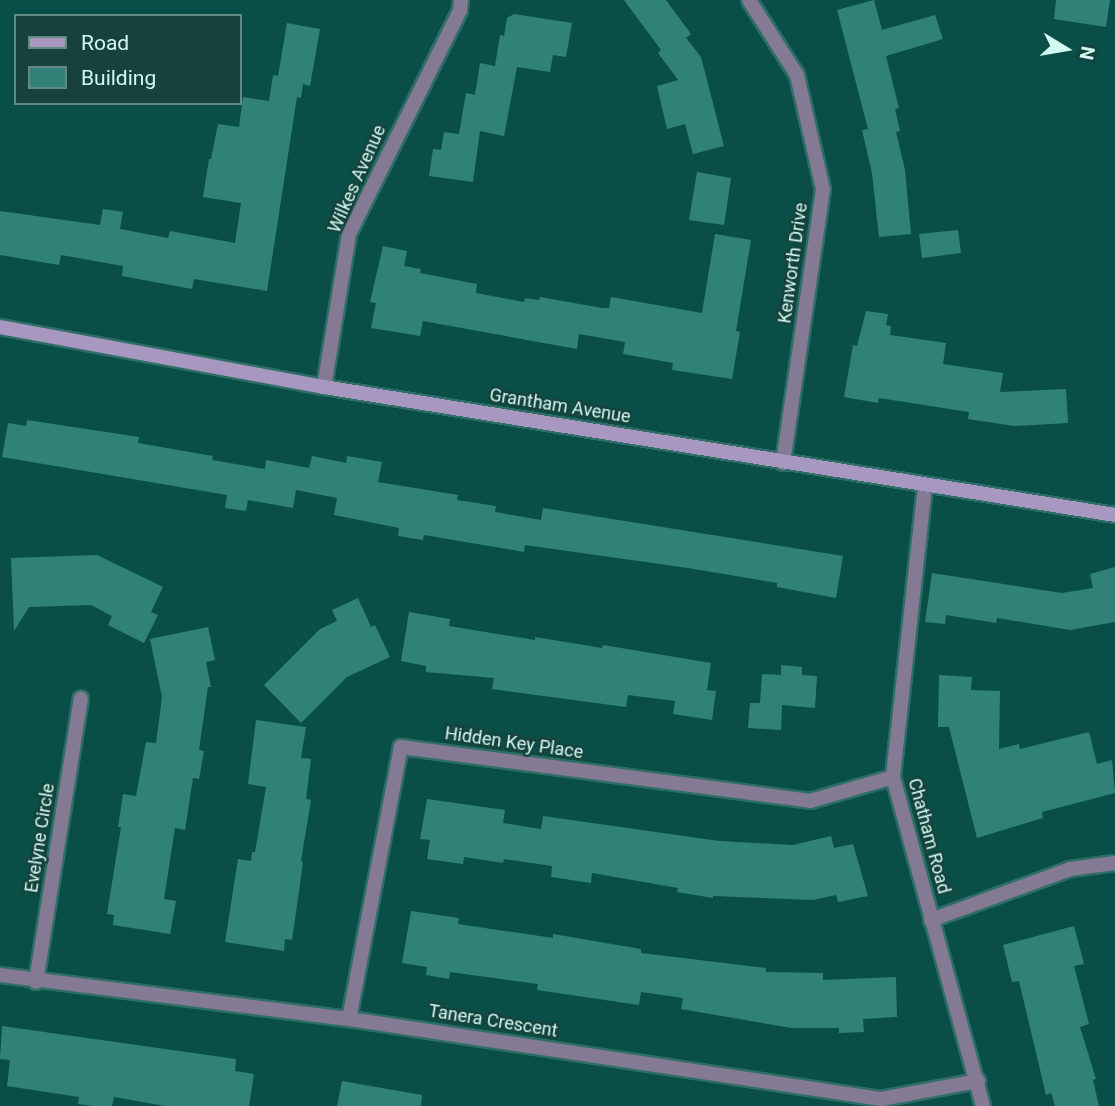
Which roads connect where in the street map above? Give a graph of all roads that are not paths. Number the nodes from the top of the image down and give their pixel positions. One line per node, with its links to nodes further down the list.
1 (461, 0): 4 (street, Wilkes Avenue)
2 (749, 0): 5 (street, Kenworth Drive)
3 (0, 327): 4 (street, Grantham Avenue)
4 (324, 387): 5 (street, Grantham Avenue)
5 (783, 463): 6 (street, Grantham Avenue)
6 (925, 486): 7 (street, Grantham Avenue); 9 (street, Chatham Road)
7 (1115, 515)
8 (81, 699): 13 (street, Evelyne Circle)
9 (893, 777): 11 (street, Chatham Road); 14 (street, Hidden Key Place)
10 (1115, 863): 11 (street)
11 (931, 920): 15 (street, Chatham Road)
12 (0, 975): 13 (street, Tanera Crescent)
13 (36, 982): 14 (street, Tanera Crescent)
14 (349, 1019): 15 (street, Tanera Crescent)
15 (978, 1081): 16 (street, Chatham Road)
16 (983, 1106)

